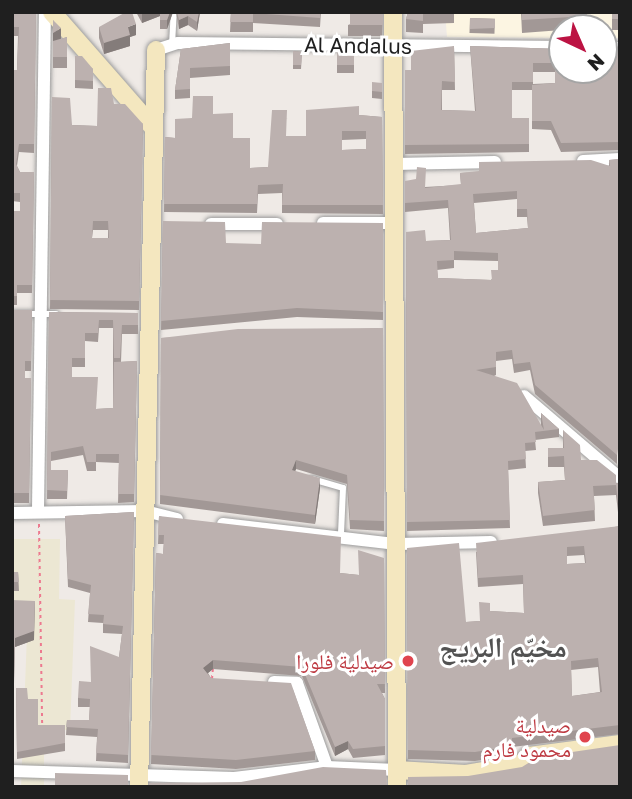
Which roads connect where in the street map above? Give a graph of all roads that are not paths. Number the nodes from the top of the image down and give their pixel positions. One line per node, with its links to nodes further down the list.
1 (45, 12): 16 (street)
2 (52, 12): 8 (street)
3 (174, 12): 7 (lane)
4 (393, 12): 5 (street)
5 (394, 45): 6 (street, Al Andalus); 7 (street, Al Andalus); 12 (street)
6 (548, 47)
7 (164, 48): 8 (street)
8 (151, 125): 23 (street)
9 (620, 159): 10 (street)
10 (571, 161)
11 (517, 162): 12 (street)
12 (394, 164): 14 (street)
13 (192, 223): 14 (street)
14 (392, 223): 26 (street)
15 (12, 314): 16 (lane)
16 (45, 314): 17 (lane); 21 (street)
17 (72, 315)
18 (524, 396): 20 (street)
19 (295, 475): 24 (lane)
20 (620, 478)
21 (38, 509): 22 (street); 23 (street)
22 (12, 513)
23 (150, 515): 24 (street); 32 (street)
24 (341, 534): 26 (street)
25 (503, 541): 26 (street)
26 (397, 544): 31 (street)
27 (261, 681): 29 (street)
28 (620, 744): 31 (street)
29 (327, 767): 31 (street); 32 (street)
30 (12, 771): 32 (street)
31 (397, 779)
32 (140, 780)

